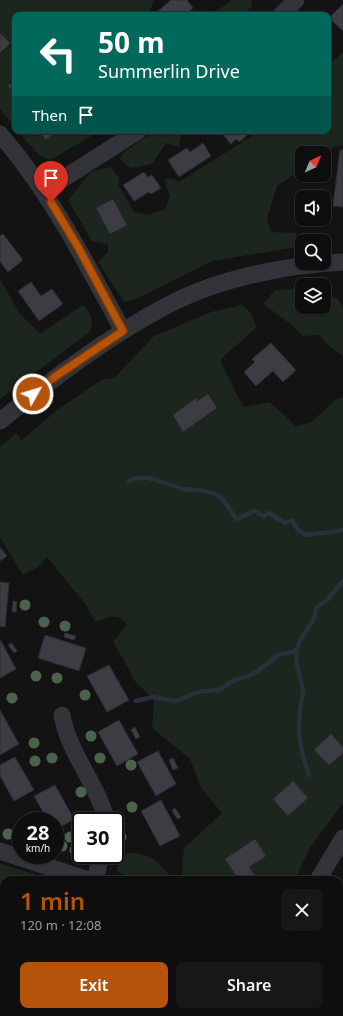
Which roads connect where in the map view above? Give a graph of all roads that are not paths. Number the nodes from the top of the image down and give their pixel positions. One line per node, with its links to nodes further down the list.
1 (296, 0): 2 (street)
2 (284, 12)
3 (0, 134): 5 (street)
4 (133, 134): 5 (street)
5 (44, 191): 7 (street)
6 (343, 262): 7 (street)
7 (123, 331): 8 (street)
8 (0, 421)
9 (62, 715): 10 (street)
10 (104, 812)
11 (343, 838): 16 (street)
12 (0, 850): 14 (street)
13 (99, 864): 15 (street)
14 (77, 876)
15 (96, 876)
16 (320, 876)

